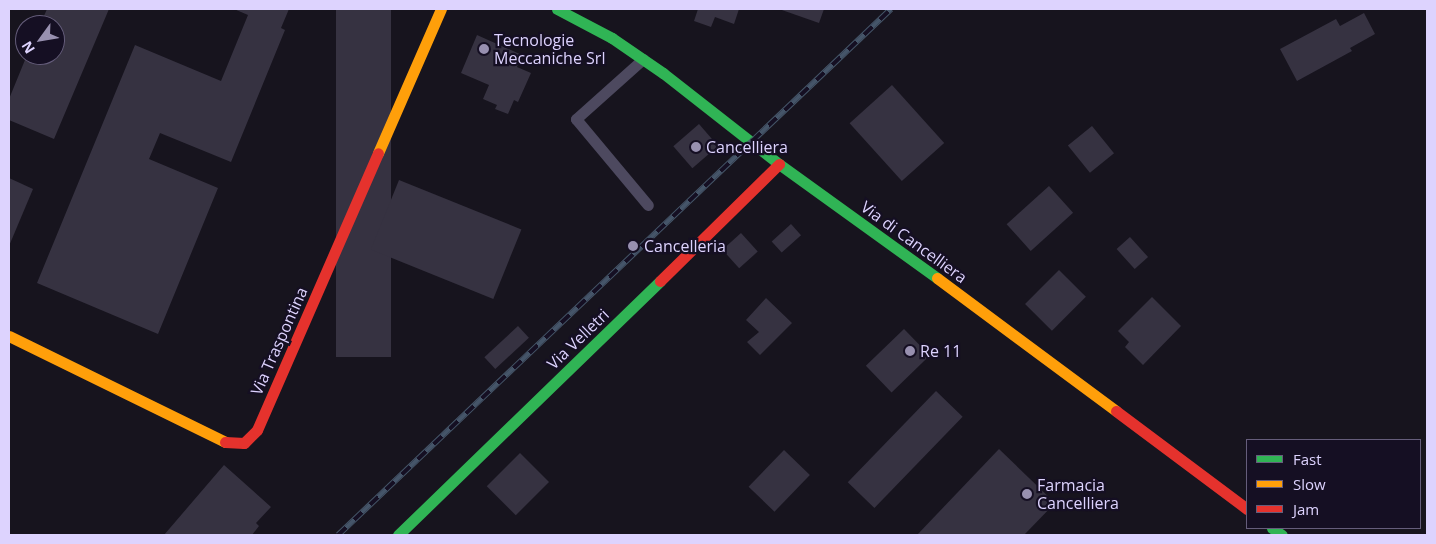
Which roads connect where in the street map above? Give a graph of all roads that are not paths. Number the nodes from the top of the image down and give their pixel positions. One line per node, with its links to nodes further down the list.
1 (441, 9): 6 (street, Via Traspontina)
2 (557, 9): 3 (street, Via di Cancelliera)
3 (642, 59): 4 (street, Via di Cancelliera); 5 (lane)
4 (779, 164): 7 (street, Via di Cancelliera); 8 (street, Via Velletri)
5 (648, 205)
6 (9, 336)
7 (1246, 508)
8 (398, 535)

